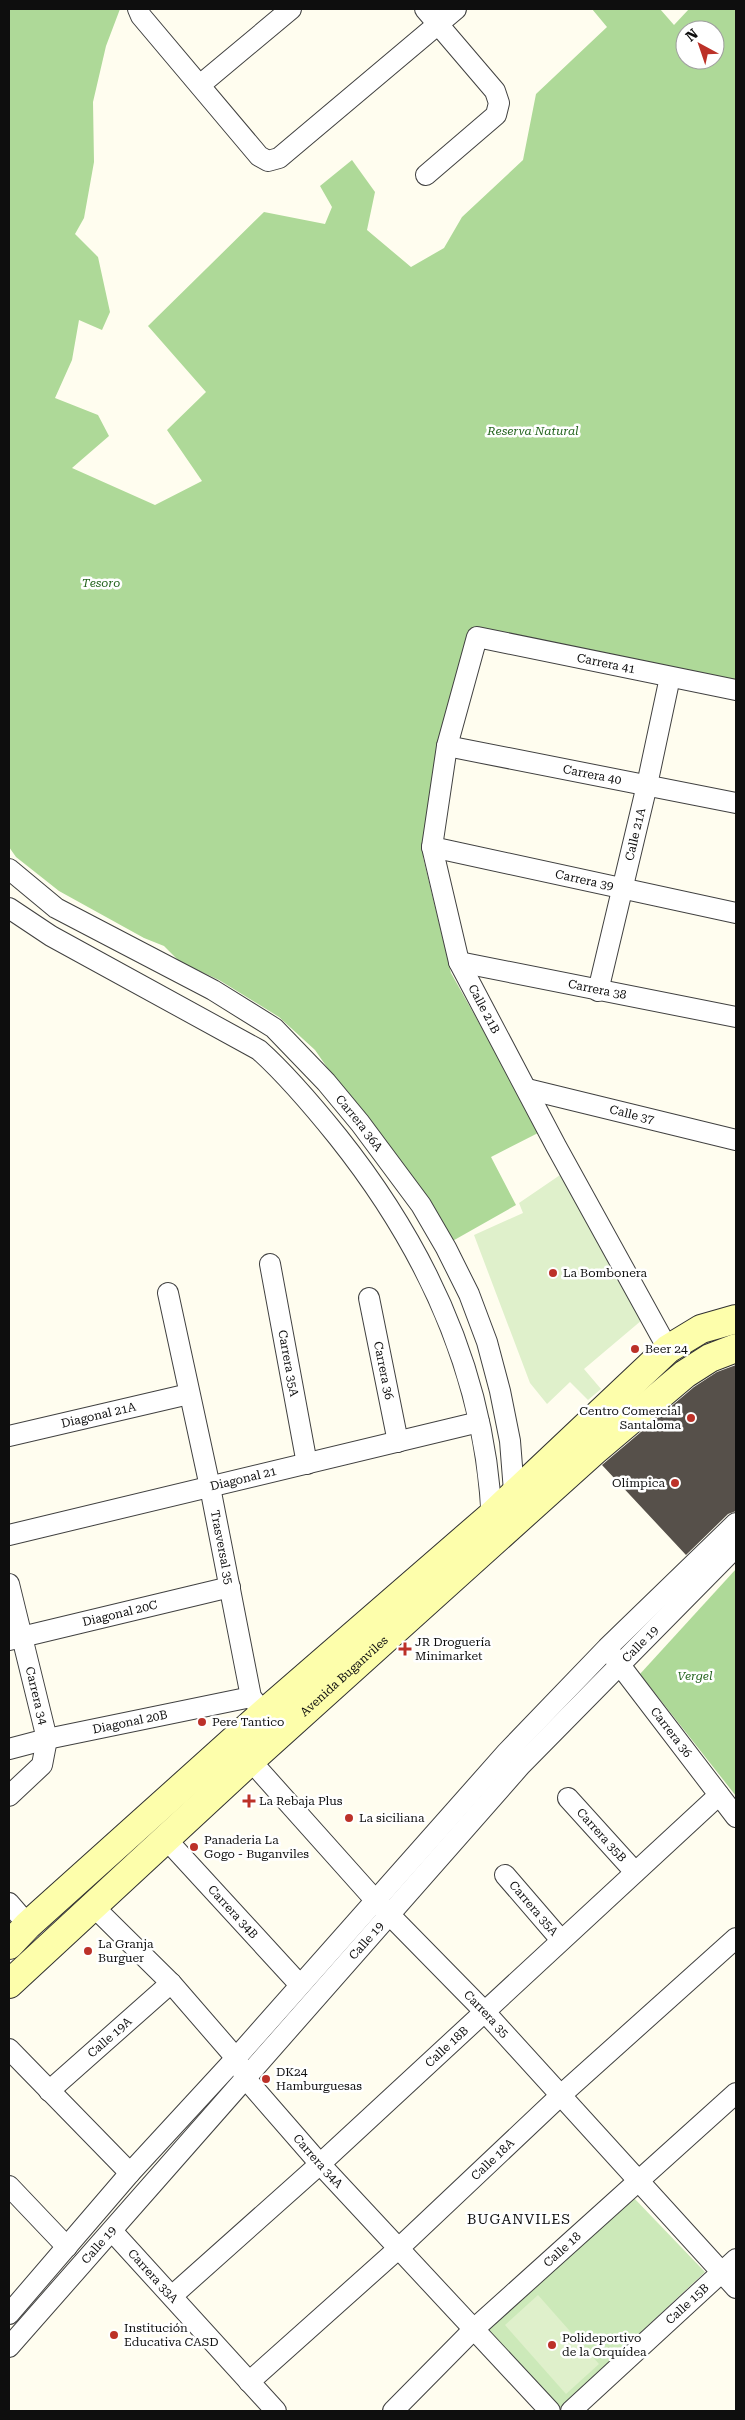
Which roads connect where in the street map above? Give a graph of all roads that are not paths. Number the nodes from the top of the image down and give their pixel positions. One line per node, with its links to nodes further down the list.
1 (138, 9): 5 (street)
2 (291, 9): 5 (street)
3 (456, 9): 4 (street)
4 (431, 16): 5 (street); 6 (street)
5 (200, 85)
6 (426, 175)
7 (477, 637): 8 (street, Carrera 41); 10 (street, Calle 21B)
8 (670, 677): 9 (street, Carrera 41); 11 (street, Calle 21A)
9 (736, 690)
10 (447, 746): 11 (street, Carrera 40); 13 (street, Calle 21B)
11 (647, 785): 12 (street, Carrera 40); 15 (street, Calle 21A)
12 (736, 803)
13 (432, 847): 15 (street, Carrera 39); 18 (street, Calle 21B)
14 (9, 869): 35 (street, Carrera 36A)
15 (623, 887): 17 (street, Carrera 39); 19 (street, Calle 21A)
16 (9, 908): 30 (street, Carrera 36A)
17 (736, 913)
18 (459, 962): 19 (street, Carrera 38); 21 (street, Calle 21B)
19 (598, 991): 20 (street, Carrera 38)
20 (736, 1017)
21 (526, 1089): 22 (street, Calle 37); 28 (street, Calle 21B)
22 (736, 1140)
23 (270, 1264): 33 (street, Carrera 35A)
24 (168, 1293): 29 (street, Trasversal 35)
25 (369, 1298): 32 (street, Carrera 36)
26 (736, 1320): 28 (main road, Avenida Buganviles)
27 (736, 1348): 36 (main road, Avenida Buganviles)
28 (668, 1349): 35 (main road, Avenida Buganviles)
29 (189, 1394): 31 (street, Diagonal 21A); 34 (street, Trasversal 35)
30 (479, 1422): 32 (street, Diagonal 21); 36 (street, Carrera 36A)
31 (9, 1436)
32 (398, 1442): 33 (street, Diagonal 21)
33 (307, 1464): 34 (street, Diagonal 21)
34 (210, 1487): 38 (street, Diagonal 21); 41 (street, Trasversal 35)
35 (515, 1491): 36 (main road, Avenida Buganviles)
36 (503, 1519): 45 (main road, Avenida Buganviles); 45 (main road, Avenida Buganviles)
37 (736, 1523): 43 (street, Calle 19)
38 (9, 1534)
39 (736, 1547): 44 (street, Calle 19)
40 (9, 1584): 42 (street, Carrera 34)
41 (230, 1587): 42 (street, Diagonal 20C); 45 (street, Trasversal 35)
42 (15, 1639): 46 (street, Carrera 34)
43 (607, 1648): 44 (street, Carrera 36); 58 (street, Calle 19)
44 (621, 1665): 49 (street, Carrera 36); 58 (street, Calle 19)
45 (265, 1715): 46 (street, Diagonal 20B); 48 (main road, Avenida Buganviles)
46 (47, 1739): 47 (street, Diagonal 20B); 50 (street, Carrera 34)
47 (9, 1749)
48 (242, 1751): 53 (main road, Avenida Buganviles); 58 (street, Carrera 35); 59 (main road, Avenida Buganviles)
49 (719, 1794): 52 (street, Carrera 36); 54 (street, Calle 18B)
50 (9, 1796)
51 (568, 1798): 54 (street, Carrera 35B)
52 (736, 1817)
53 (166, 1839): 57 (main road, Avenida Buganviles); 65 (street, Carrera 34B)
54 (635, 1872): 61 (street, Calle 18B)
55 (505, 1875): 61 (street, Carrera 35A)
56 (9, 1903): 59 (street)
57 (94, 1907): 63 (street, Carrera 34A); 64 (main road, Avenida Buganviles)
58 (383, 1908): 65 (street, Calle 19); 66 (street, Carrera 35); 69 (street, Calle 19)
59 (28, 1925): 62 (main road, Avenida Buganviles)
60 (736, 1938): 72 (street, Calle 18A)
61 (561, 1940): 66 (street, Calle 18B)
62 (9, 1945)
63 (170, 1983): 68 (street, Carrera 34A); 70 (street, Calle 19A)
64 (9, 1984)
65 (300, 1985): 68 (street, Calle 19)
66 (484, 2011): 72 (street, Carrera 35); 73 (street, Calle 18B)
67 (9, 2049): 70 (street)
68 (236, 2058): 69 (street, Carrera 34A); 74 (street, Calle 19)
69 (246, 2079): 73 (street, Carrera 34A); 77 (street, Calle 19)
70 (49, 2091): 74 (street)
71 (736, 2093): 75 (street, Calle 18)
72 (561, 2095): 75 (street, Carrera 35); 79 (street, Calle 18A)
73 (320, 2164): 79 (street, Carrera 34A); 83 (street, Calle 18B)
74 (130, 2173): 78 (street, Calle 19)
75 (638, 2182): 81 (street, Carrera 35); 85 (street, Calle 18)
76 (9, 2186): 78 (street)
77 (112, 2231): 83 (street, Carrera 33A); 86 (street, Calle 19)
78 (67, 2247): 84 (street, Calle 19)
79 (399, 2248): 85 (street, Carrera 34A); 87 (street, Calle 18A)
80 (736, 2258): 81 (street, Calle 15B)
81 (721, 2272): 82 (street, Carrera 35); 91 (street, Calle 15B)
82 (736, 2288)
83 (172, 2296): 87 (street, Carrera 33A)
84 (9, 2314)
85 (474, 2329): 89 (street, Calle 18); 90 (street, Carrera 34A)
86 (9, 2347)
87 (249, 2382): 88 (street, Carrera 33A)
88 (276, 2411)
89 (392, 2411)
90 (550, 2411)
91 (571, 2411)

